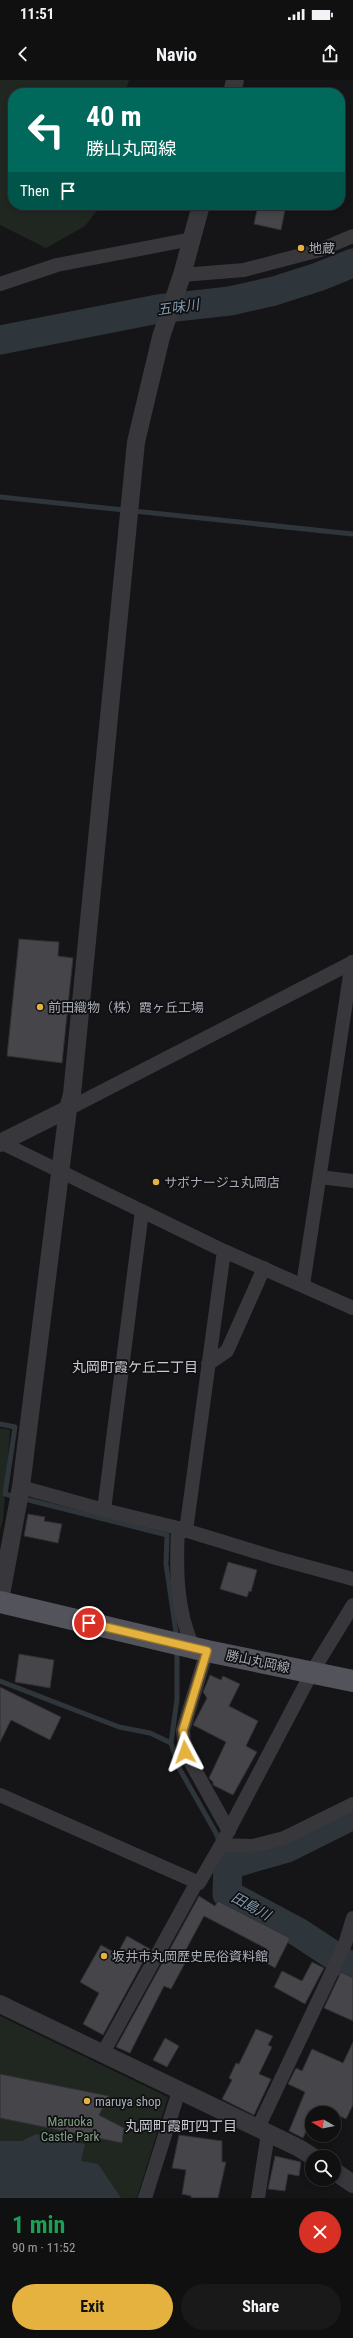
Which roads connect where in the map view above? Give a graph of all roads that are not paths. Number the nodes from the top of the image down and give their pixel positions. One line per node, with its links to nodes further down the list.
1 (200, 210): 3 (street)
2 (353, 236): 4 (street)
3 (192, 239): 4 (street); 5 (street)
4 (182, 274): 7 (street)
5 (0, 284)
6 (353, 962): 7 (street); 10 (street)
7 (68, 1109): 8 (street); 9 (street)
8 (1, 1143): 9 (street)
9 (61, 1172): 12 (street); 18 (street)
10 (320, 1176): 11 (street); 15 (street)
11 (353, 1181)
12 (142, 1211): 13 (street); 19 (street)
13 (224, 1250): 14 (street); 17 (street)
14 (264, 1268): 15 (street); 17 (street)
15 (304, 1285): 16 (street)
16 (353, 1308)
17 (208, 1364): 20 (street)
18 (22, 1487): 19 (street); 22 (street)
19 (104, 1510): 20 (street)
20 (182, 1529): 21 (street); 24 (street)
21 (353, 1579)
22 (0, 1601): 24 (main road, 勝山丸岡線)
23 (353, 1605): 25 (street)
24 (200, 1649): 25 (main road, 勝山丸岡線); 29 (street)
25 (312, 1672): 26 (main road, 勝山丸岡線); 29 (street)
26 (353, 1681)
27 (0, 1795): 31 (street)
28 (353, 1804): 30 (street)
29 (229, 1831): 30 (street)
30 (222, 1845): 31 (street)
31 (197, 1882): 35 (street)
32 (353, 1918): 33 (street)
33 (349, 1946): 37 (street)
34 (0, 2004): 35 (street)
35 (103, 2053): 36 (street)
36 (179, 2091): 37 (street); 41 (street)
37 (263, 2130): 38 (street); 42 (street)
38 (305, 2153)
39 (341, 2176): 40 (street)
40 (353, 2184)
41 (145, 2198)
42 (258, 2198)

